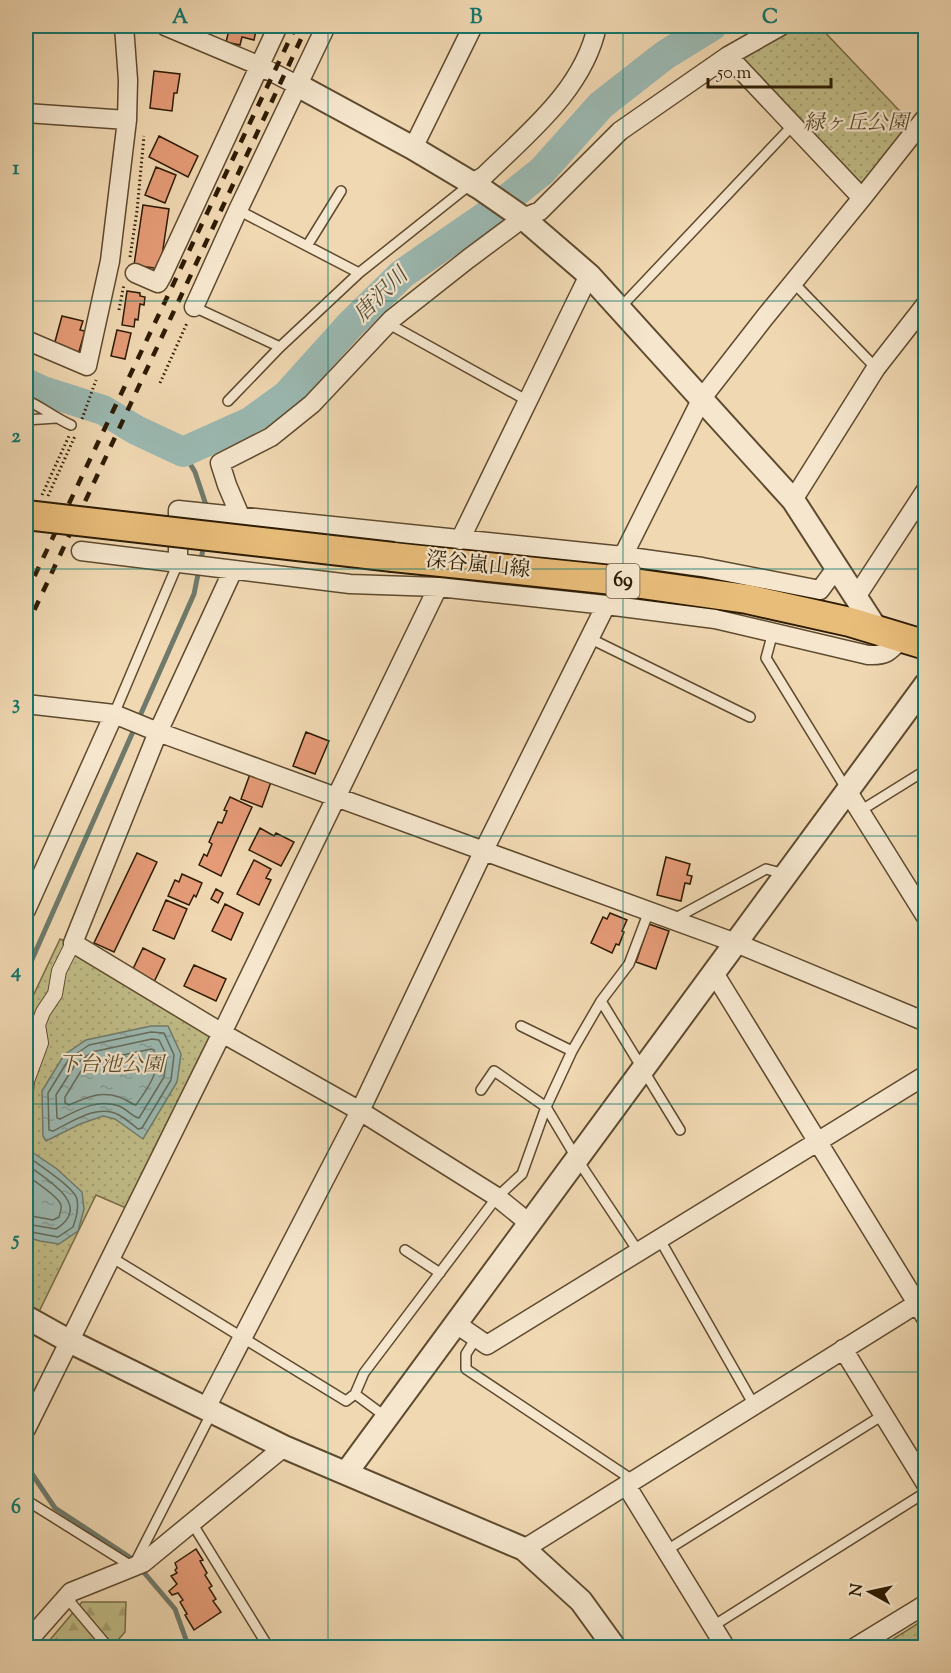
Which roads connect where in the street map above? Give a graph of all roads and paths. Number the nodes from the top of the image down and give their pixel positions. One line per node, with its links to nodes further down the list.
1 (124, 26): 13 (street)
2 (165, 26): 9 (street)
3 (278, 26): 9 (street)
4 (326, 26): 10 (street)
5 (473, 26): 15 (street)
6 (597, 26): 16 (street)
7 (781, 26): 8 (street)
8 (728, 56): 14 (street); 20 (street)
9 (260, 66): 10 (street); 22 (street)
10 (299, 86): 15 (street); 19 (street)
11 (26, 113): 13 (street)
12 (926, 117): 18 (street)
13 (127, 120): 30 (street)
14 (793, 125): 18 (street); 28 (lane)
15 (413, 148): 16 (street)
16 (476, 186): 20 (street); 23 (lane)
17 (341, 191): 21 (lane)
18 (862, 198): 25 (street)
19 (238, 210): 21 (lane); 27 (street)
20 (519, 216): 24 (street); 29 (street)
21 (307, 246): 23 (lane)
22 (135, 273)
23 (359, 273): 31 (lane)
24 (590, 275): 28 (street); 38 (street)
25 (793, 282): 32 (lane); 35 (street)
26 (926, 304): 32 (street)
27 (194, 308): 31 (lane); 34 (path)
28 (620, 309): 35 (street)
29 (388, 324): 38 (lane); 46 (street)
30 (26, 340)
31 (280, 347): 37 (lane)
32 (876, 368): 44 (street)
33 (96, 379): 41 (path)
34 (160, 383)
35 (702, 398): 44 (street); 51 (street)
36 (26, 400): 39 (lane)
37 (228, 401)
38 (528, 401): 48 (street)
39 (56, 418): 40 (lane); 42 (lane)
40 (26, 420)
41 (82, 422)
42 (74, 430): 45 (path); 45 (path)
43 (926, 490): 57 (street)
44 (793, 500): 54 (street)
45 (37, 506): 61 (main road, 深谷嵐山線 / 69, bridge)
46 (241, 518): 47 (street); 49 (lane); 52 (street)
47 (369, 530): 48 (street); 55 (street)
48 (460, 540): 51 (street)
49 (236, 549)
50 (81, 551): 52 (street)
51 (623, 556): 54 (street)
52 (178, 563): 53 (street); 64 (lane)
53 (234, 564): 55 (street); 66 (street)
54 (837, 567): 57 (street)
55 (350, 584): 56 (street)
56 (438, 587): 58 (street); 69 (street)
57 (856, 597): 61 (street)
58 (606, 605): 59 (street); 60 (street)
59 (773, 632): 61 (street); 68 (lane)
60 (589, 638): 65 (lane); 71 (street)
61 (902, 638)
62 (923, 696): 68 (street)
63 (26, 704): 64 (street)
64 (116, 715): 66 (street); 73 (street)
65 (750, 717)
66 (158, 732): 69 (street); 77 (street)
67 (926, 771): 70 (lane)
68 (848, 792): 70 (street); 72 (street)
69 (336, 797): 71 (street); 83 (street)
70 (860, 811): 75 (street)
71 (484, 850): 74 (street); 90 (street)
72 (787, 875): 76 (lane); 78 (street)
73 (26, 910)
74 (649, 911): 76 (street); 80 (lane)
75 (926, 917)
76 (672, 920): 78 (street)
77 (73, 943): 83 (street); 88 (street)
78 (736, 943): 79 (street); 81 (street)
79 (714, 973): 85 (street); 92 (street)
80 (601, 1001): 84 (lane); 85 (lane)
81 (926, 1022)
82 (521, 1026): 84 (lane)
83 (222, 1033): 90 (street); 99 (street)
84 (572, 1051): 89 (lane)
85 (643, 1069): 91 (lane); 93 (street)
86 (926, 1075): 92 (street)
87 (481, 1090): 89 (lane)
88 (26, 1091)
89 (546, 1107): 93 (lane); 94 (lane)
90 (360, 1111): 94 (street); 104 (street)
91 (681, 1130)
92 (818, 1140): 96 (street); 101 (street)
93 (577, 1159): 95 (street); 98 (lane)
94 (497, 1197): 95 (street); 100 (lane)
95 (529, 1223): 103 (street)
96 (659, 1238): 98 (street); 109 (lane)
97 (405, 1250): 100 (lane)
98 (638, 1251): 105 (street)
99 (111, 1257): 104 (lane); 106 (street)
100 (440, 1273): 108 (lane)
101 (922, 1306): 107 (street)
102 (26, 1317): 106 (street)
103 (455, 1323): 105 (street); 112 (street)
104 (243, 1337): 108 (lane); 110 (street)
105 (476, 1338): 116 (lane)
106 (69, 1341): 110 (street); 113 (street)
107 (843, 1349): 109 (street); 111 (street)
108 (355, 1395): 112 (lane)
109 (754, 1405): 116 (street)
110 (209, 1410): 114 (street); 123 (lane)
111 (884, 1415): 117 (street); 122 (lane)
112 (386, 1417): 115 (street)
113 (26, 1429)
114 (284, 1447): 115 (street); 120 (street)
115 (345, 1473): 121 (street)
116 (630, 1483): 121 (street); 122 (street)
117 (926, 1484)
118 (926, 1492): 126 (lane)
119 (26, 1500): 123 (lane)
120 (192, 1523): 123 (street); 130 (lane)
121 (524, 1549): 131 (street)
122 (667, 1550): 126 (street)
123 (133, 1567): 124 (street)
124 (66, 1597): 128 (street); 129 (lane)
125 (926, 1604): 127 (street)
126 (713, 1626): 132 (street)
127 (875, 1642): 133 (street)
128 (26, 1643)
129 (108, 1647)
130 (269, 1647)
131 (615, 1647)
132 (726, 1647)
133 (854, 1647)

